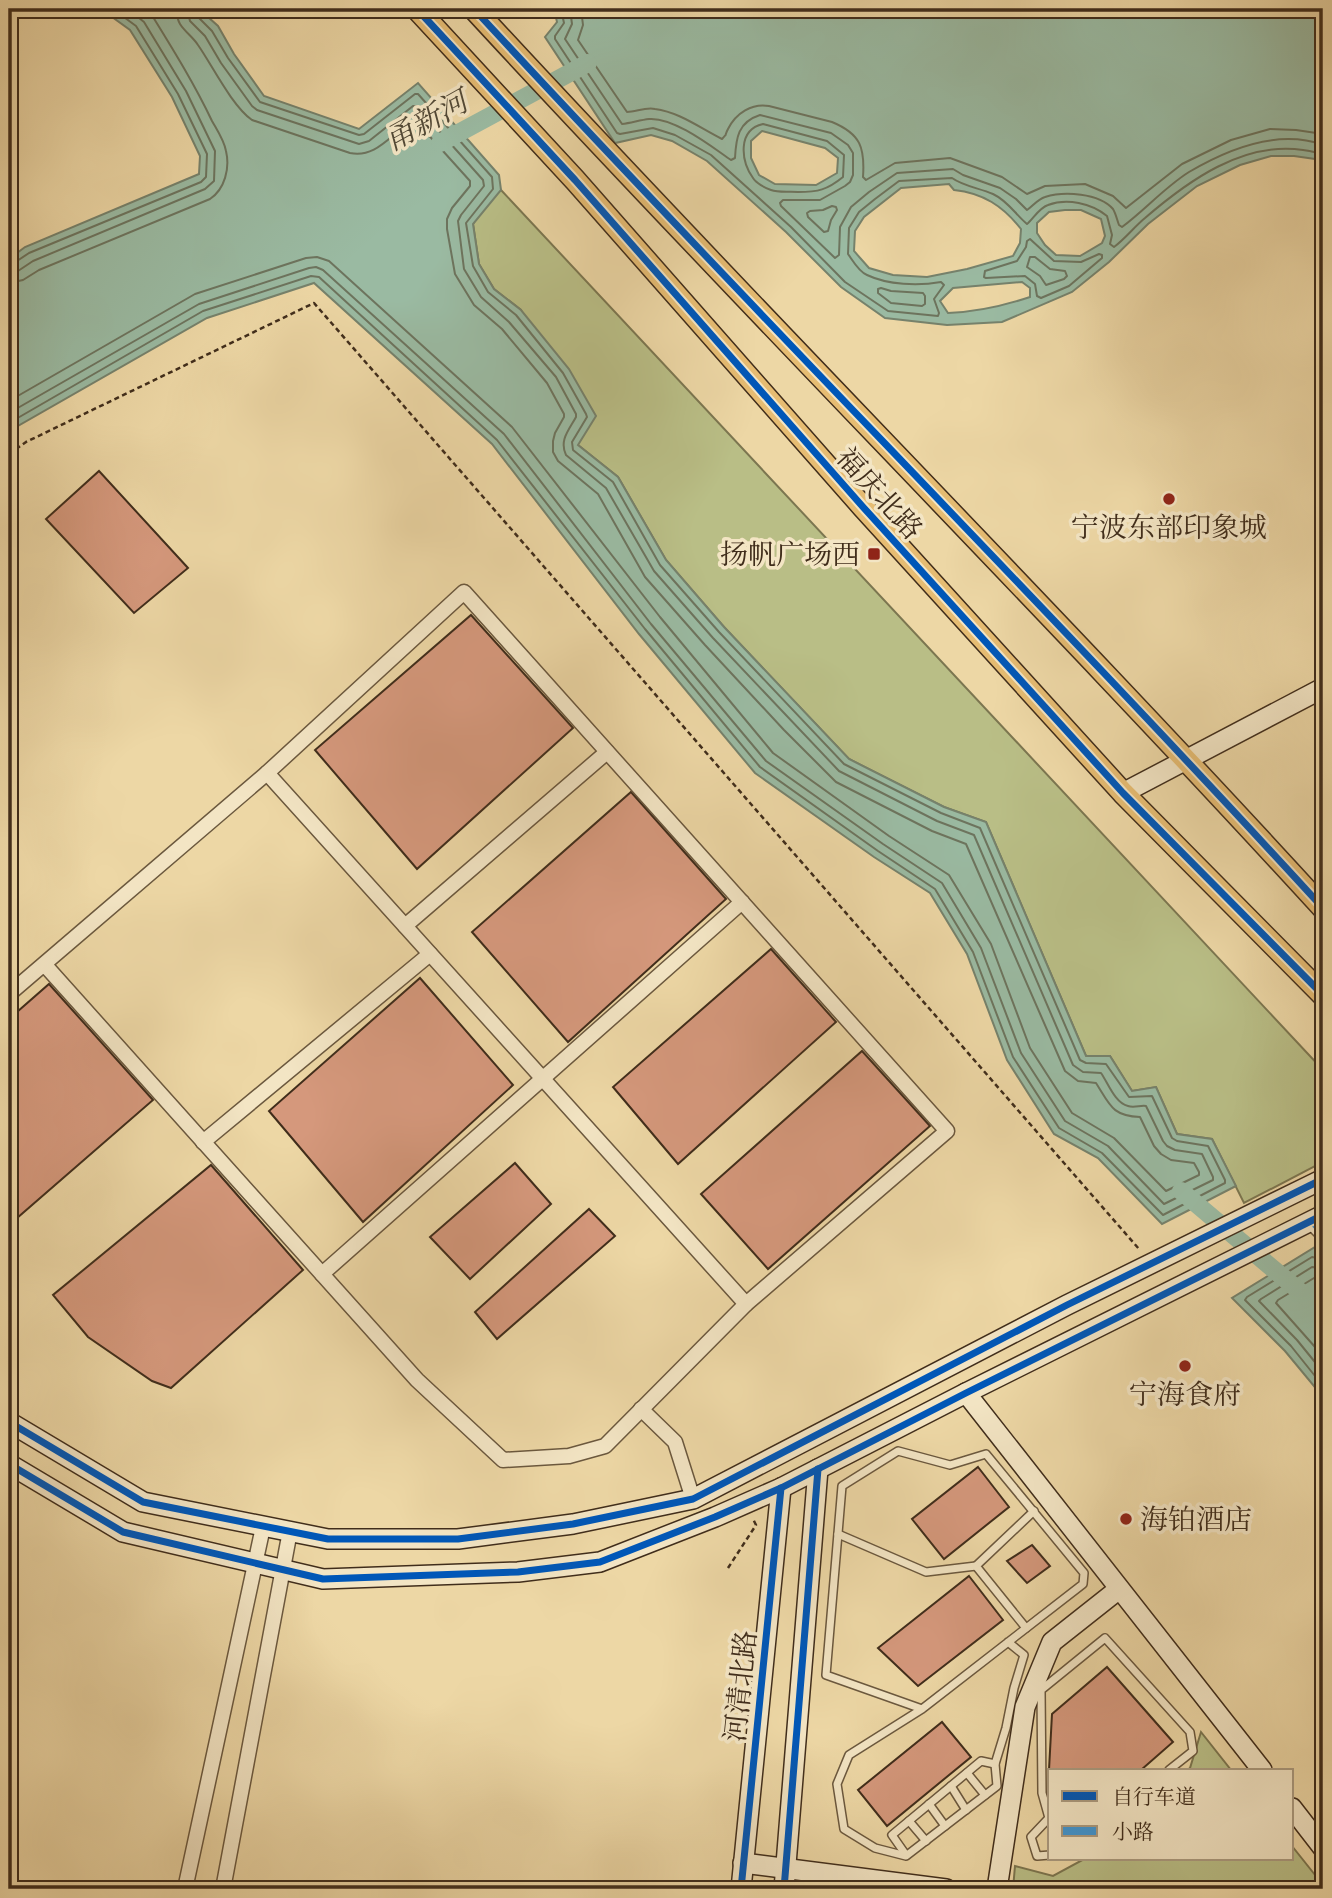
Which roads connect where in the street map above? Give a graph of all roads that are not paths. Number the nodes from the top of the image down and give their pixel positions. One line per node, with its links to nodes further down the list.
1 (417, 9): 7 (main road, 福庆北路)
2 (474, 9): 5 (main road, 福庆北路)
3 (1323, 688): 5 (main road)
4 (607, 752): 6 (street); 8 (street); 10 (street)
5 (1186, 759): 7 (main road); 9 (main road, 福庆北路)
6 (267, 773): 10 (street); 12 (street)
7 (1123, 793): 14 (main road, 福庆北路)
8 (742, 902): 15 (street); 20 (street)
9 (1323, 908)
10 (405, 926): 11 (street)
11 (430, 954): 15 (street); 16 (street)
12 (44, 964): 13 (street); 16 (street)
13 (9, 994)
14 (1323, 995)
15 (542, 1079): 19 (street); 20 (street)
16 (203, 1142): 19 (street)
17 (1323, 1180): 27 (main road)
18 (1319, 1224): 21 (main road)
19 (321, 1274): 22 (street)
20 (746, 1304): 22 (street)
21 (966, 1393): 25 (main road); 35 (main road)
22 (642, 1409): 27 (street)
23 (9, 1422): 29 (main road)
24 (9, 1464): 32 (main road)
25 (818, 1469): 26 (main road); 59 (main road, 河清北路)
26 (781, 1488): 34 (main road); 58 (main road, 河清北路)
27 (694, 1499): 30 (main road)
28 (1034, 1511): 31 (lane); 33 (lane); 36 (lane)
29 (263, 1527): 30 (main road); 32 (street)
30 (290, 1531): 34 (street)
31 (838, 1534): 33 (lane); 40 (lane)
32 (255, 1563): 34 (main road); 60 (street)
33 (976, 1566): 36 (lane)
34 (282, 1569): 61 (street)
35 (1119, 1589): 39 (main road); 43 (main road)
36 (1026, 1628): 37 (lane)
37 (1008, 1642): 38 (lane); 40 (lane)
38 (1024, 1655): 39 (lane); 41 (lane)
39 (1038, 1685): 42 (lane); 50 (lane); 64 (main road)
40 (922, 1709): 57 (lane)
41 (995, 1764): 44 (lane); 46 (lane)
42 (1170, 1769)
43 (1261, 1769)
44 (967, 1773): 45 (lane); 46 (lane)
45 (951, 1786): 47 (lane); 48 (lane)
46 (985, 1795): 48 (lane)
47 (929, 1804): 52 (lane); 53 (lane)
48 (966, 1810): 53 (lane)
49 (1294, 1811): 55 (main road)
50 (1048, 1812)
51 (1048, 1820): 56 (lane)
52 (909, 1821): 54 (lane); 57 (lane)
53 (945, 1826): 54 (lane)
54 (926, 1841): 57 (lane)
55 (1323, 1848)
56 (1048, 1855)
57 (906, 1856)
58 (743, 1863): 59 (main road); 62 (main road, 河清北路)
59 (785, 1879): 63 (main road)
60 (185, 1889)
61 (223, 1889)
62 (741, 1889)
63 (946, 1889)
64 (997, 1889)

